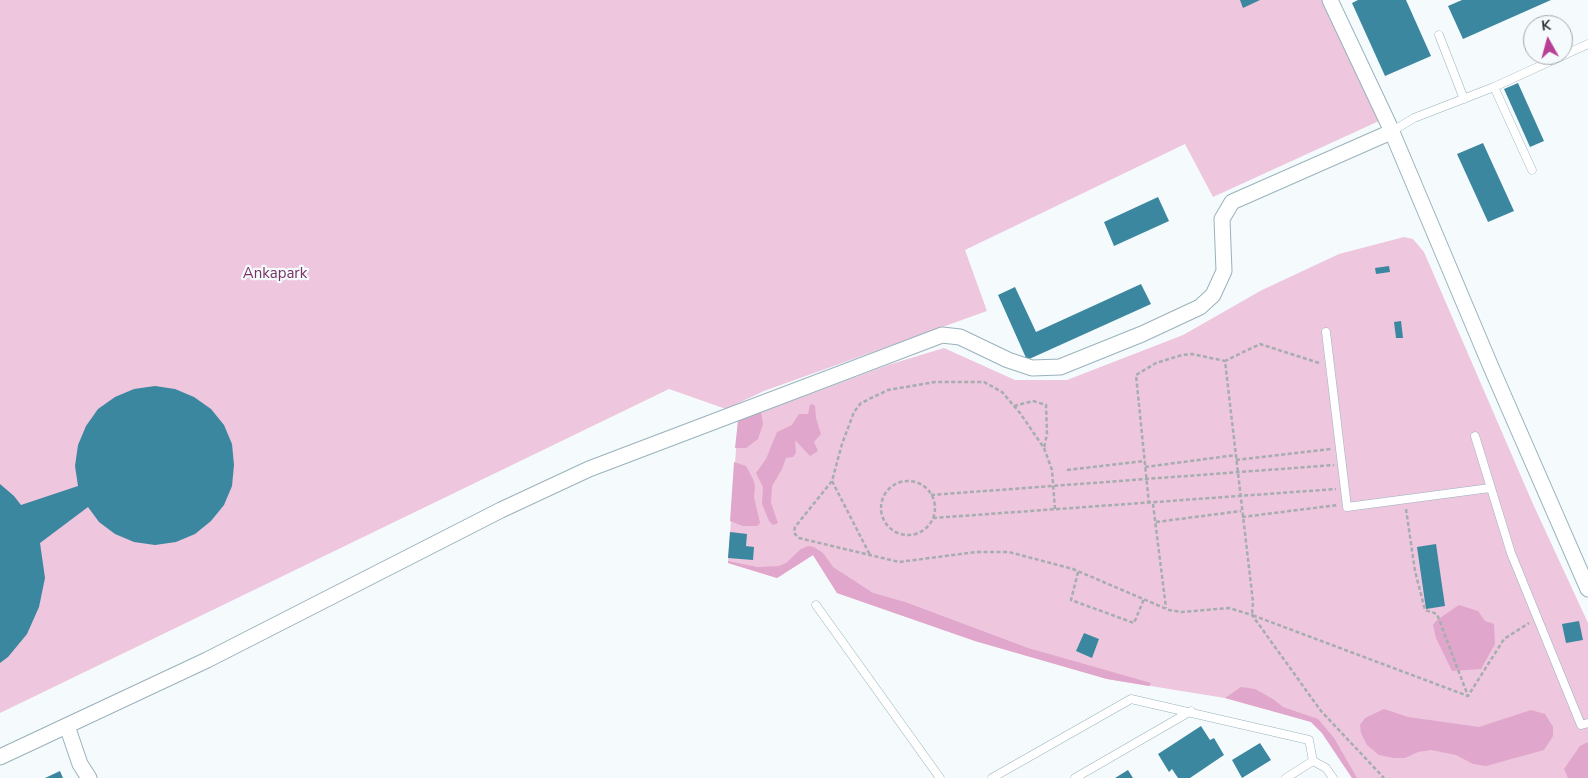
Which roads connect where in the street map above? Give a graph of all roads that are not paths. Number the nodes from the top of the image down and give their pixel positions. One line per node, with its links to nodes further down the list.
1 (1330, 0): 6 (street)
2 (1439, 35): 5 (lane)
3 (1588, 44): 4 (lane)
4 (1494, 87): 5 (lane); 7 (lane)
5 (1464, 99): 6 (lane)
6 (1392, 132): 11 (street); 15 (street)
7 (1532, 170)
8 (1326, 332): 10 (lane)
9 (1475, 436): 10 (lane)
10 (1490, 488): 14 (lane)
11 (1588, 588)
12 (816, 605): 19 (lane)
13 (1191, 711): 17 (lane); 20 (lane); 21 (lane)
14 (1588, 723)
15 (67, 726): 16 (street); 18 (street)
16 (0, 757)
17 (1313, 761): 22 (lane); 23 (lane)
18 (89, 778)
19 (940, 778)
20 (992, 778)
21 (1075, 778)
22 (1286, 778)
23 (1334, 778)

